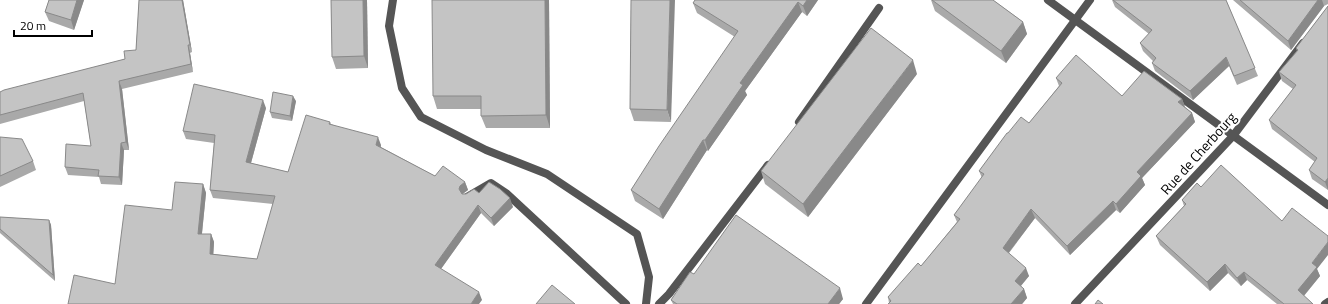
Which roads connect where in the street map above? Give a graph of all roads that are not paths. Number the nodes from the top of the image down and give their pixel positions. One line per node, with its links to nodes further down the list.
1 (393, 0): 14 (street)
2 (1048, 0): 5 (street)
3 (1090, 0): 5 (street)
4 (879, 8): 7 (street)
5 (1075, 20): 8 (street); 16 (street)
6 (1309, 34): 8 (street, Rue de Cherbourg)
7 (796, 127)
8 (1233, 136): 11 (street); 17 (street, Rue de Cherbourg)
9 (774, 158): 15 (street)
10 (467, 197): 13 (street)
11 (1328, 205)
12 (1328, 302): 18 (street)
13 (626, 304)
14 (646, 304)
15 (659, 304)
16 (866, 304)
17 (1075, 304)
18 (1325, 304)

